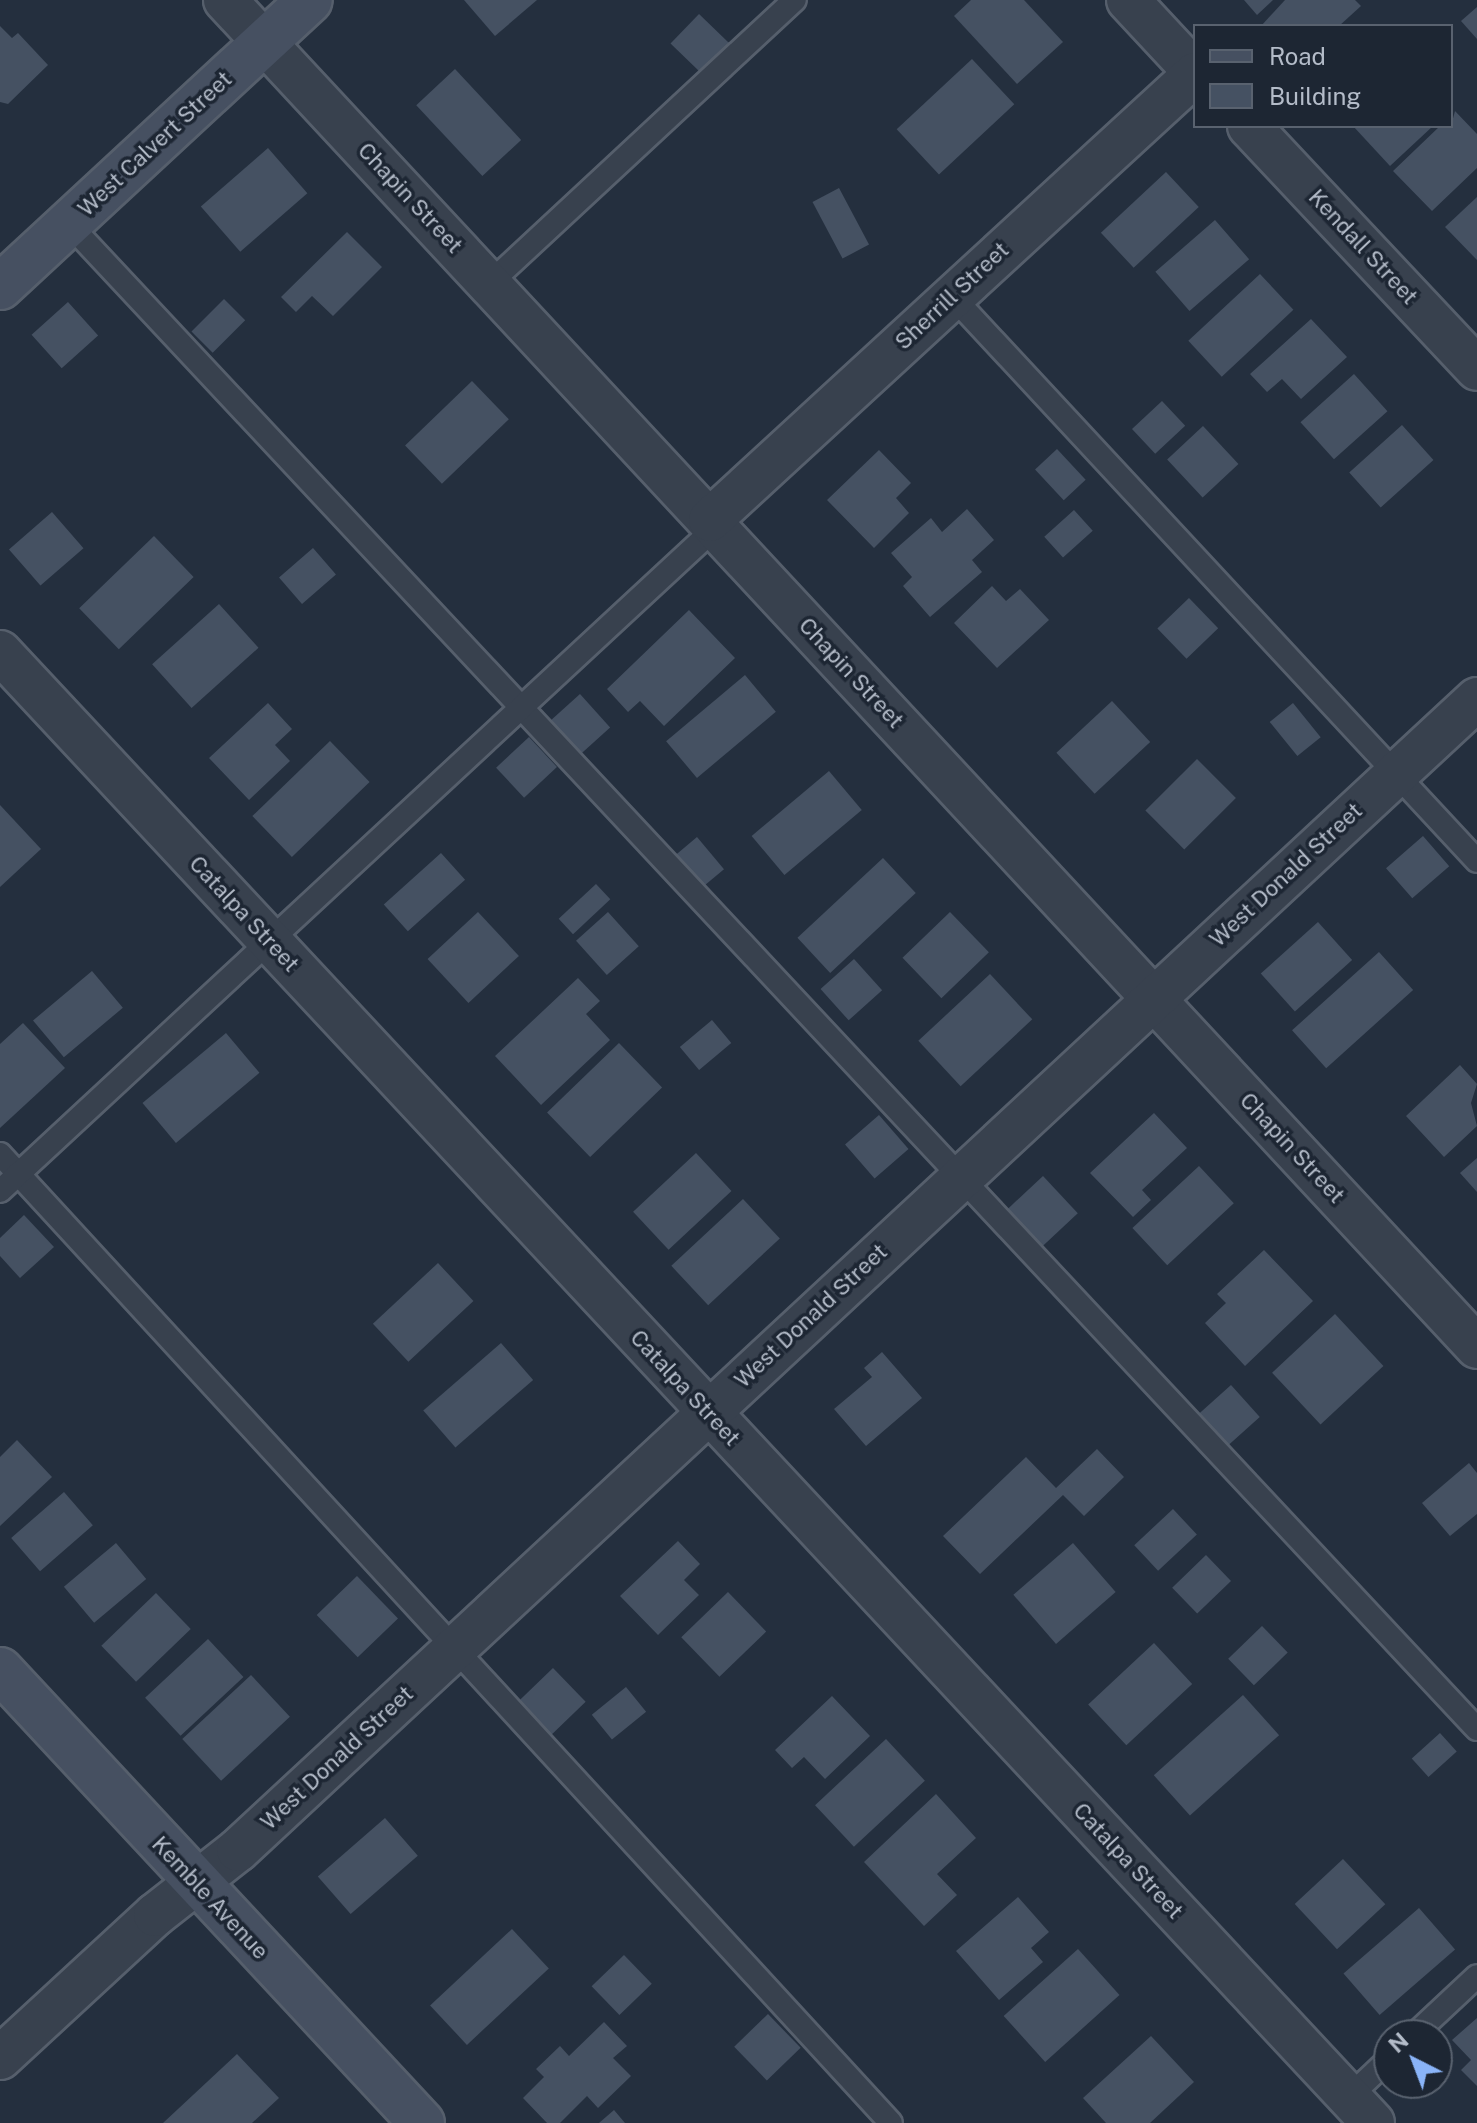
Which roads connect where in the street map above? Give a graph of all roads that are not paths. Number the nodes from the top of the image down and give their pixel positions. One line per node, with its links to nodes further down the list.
1 (225, 0): 5 (street, Chapin Street)
2 (310, 0): 5 (street, West Calvert Street)
3 (795, 0): 10 (lane)
4 (1128, 0): 6 (street)
5 (264, 42): 9 (street, West Calvert Street); 10 (street, Chapin Street)
6 (1193, 71)
7 (1193, 75): 12 (street, Sherrill Street)
8 (1251, 128): 13 (street, Kendall Street)
9 (69, 224): 11 (street, West Calvert Street); 17 (lane)
10 (490, 283): 14 (street, Chapin Street)
11 (0, 287)
12 (952, 296): 14 (street, Sherrill Street); 18 (lane)
13 (1477, 369)
14 (713, 523): 17 (lane); 21 (street, Chapin Street)
15 (0, 652): 20 (street, Catalpa Street)
16 (1477, 699): 18 (street, West Donald Street)
17 (522, 706): 20 (lane); 24 (lane)
18 (1396, 774): 19 (lane); 21 (street, West Donald Street)
19 (1477, 861)
20 (269, 941): 23 (lane); 27 (street, Catalpa Street)
21 (1154, 997): 24 (street, West Donald Street); 26 (street, Chapin Street)
22 (0, 1154): 23 (lane)
23 (18, 1174): 25 (lane); 28 (lane)
24 (961, 1176): 27 (street, West Donald Street); 30 (lane)
25 (0, 1191)
26 (1477, 1347)
27 (708, 1413): 28 (street, West Donald Street); 36 (street, Catalpa Street)
28 (454, 1650): 31 (street, West Donald Street); 38 (lane)
29 (0, 1670): 31 (street, Kemble Avenue)
30 (1477, 1729)
31 (195, 1883): 34 (street, West Donald Street); 37 (street, Kemble Avenue)
32 (1477, 1976): 33 (lane)
33 (1431, 2019)
34 (0, 2058)
35 (1373, 2088): 36 (lane)
36 (1361, 2110)
37 (422, 2123)
38 (891, 2123)

